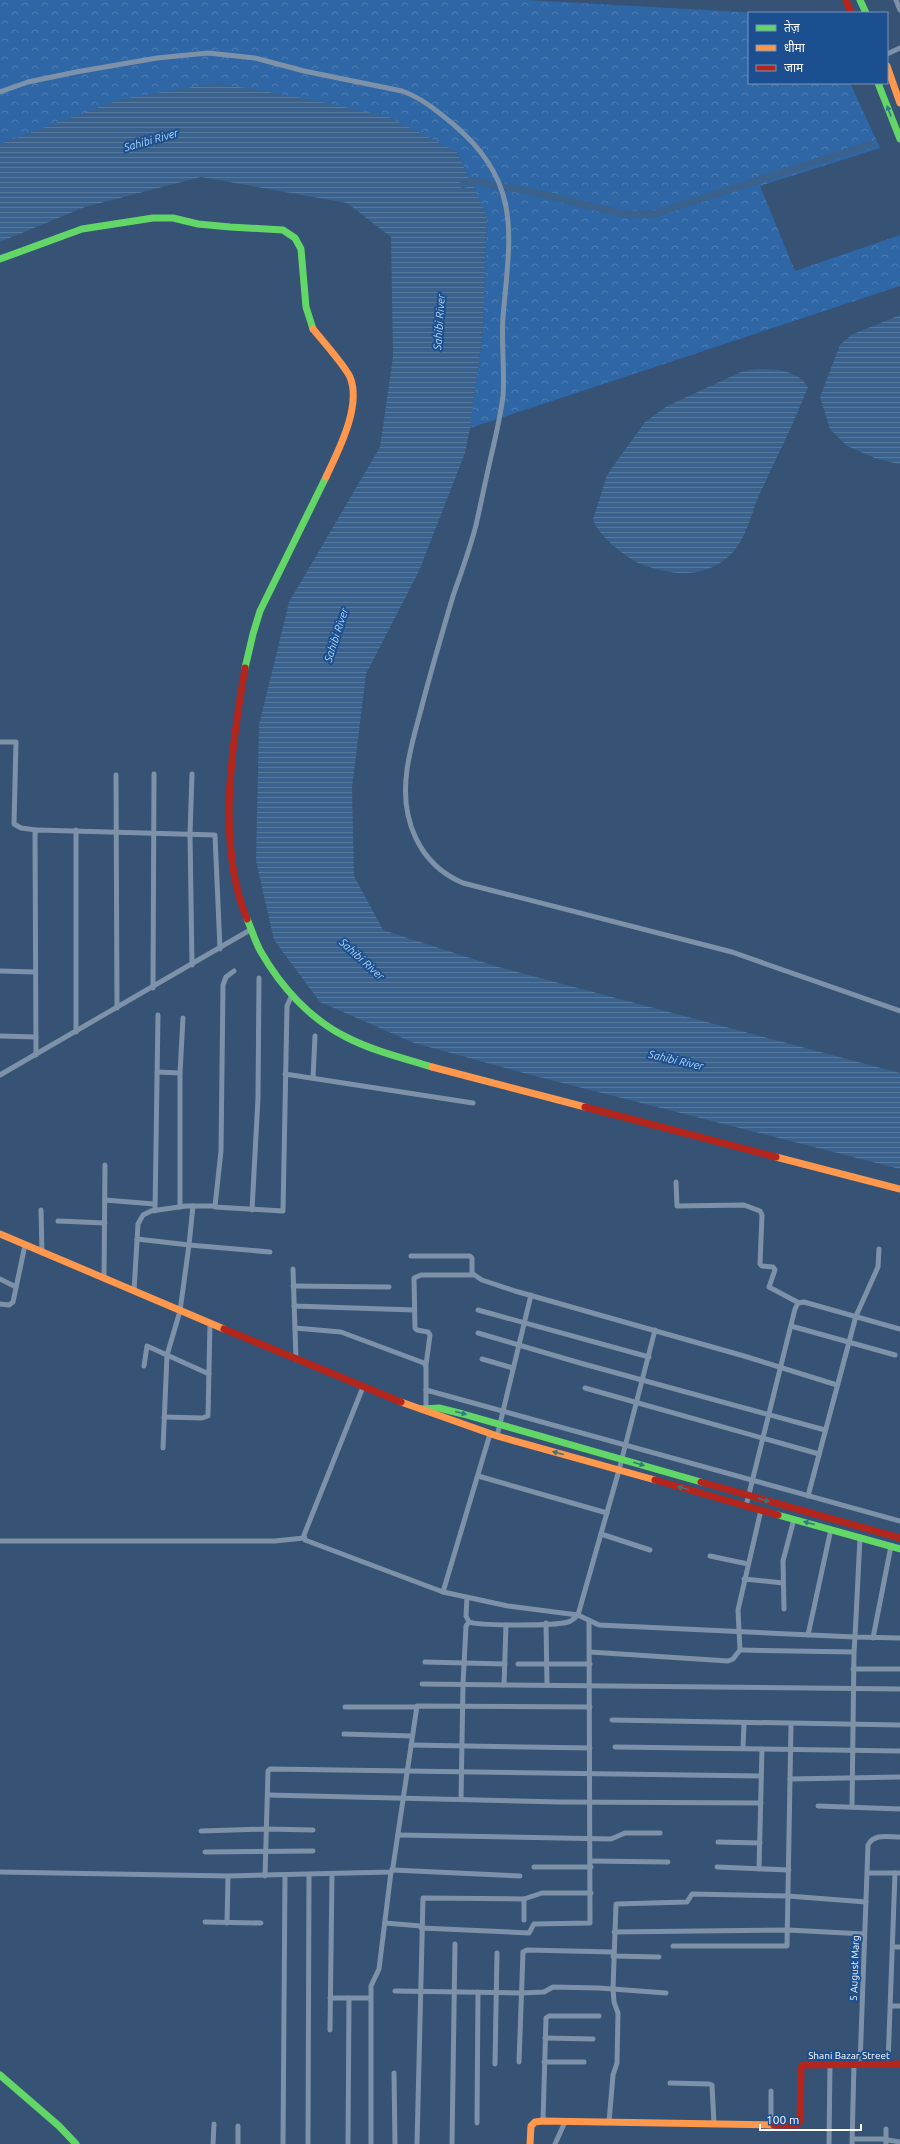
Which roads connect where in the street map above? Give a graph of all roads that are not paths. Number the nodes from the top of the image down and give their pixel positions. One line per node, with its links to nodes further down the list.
1 (846, 0): 5 (street)
2 (860, 0): 6 (street)
3 (896, 0): 4 (street)
4 (900, 10)
5 (851, 12)
6 (866, 12)
7 (900, 48): 8 (street)
8 (888, 54)
9 (888, 69): 12 (street)
10 (878, 84): 13 (street, one-way to 10)
11 (0, 92): 34 (street)
12 (900, 102)
13 (900, 139)
14 (0, 259): 24 (street)
15 (0, 742): 19 (street)
16 (154, 774): 22 (street)
17 (192, 774): 23 (street)
18 (116, 775): 21 (street)
19 (36, 830): 20 (street); 29 (street)
20 (76, 830): 21 (street); 37 (street)
21 (116, 831): 22 (street); 33 (street)
22 (154, 834): 23 (street); 31 (street)
23 (190, 834): 25 (street); 26 (street)
24 (250, 930): 25 (street); 32 (street)
25 (220, 949): 26 (street)
26 (192, 965): 31 (street)
27 (0, 971): 29 (street)
28 (234, 971): 55 (street)
29 (36, 972): 40 (street)
30 (259, 978): 57 (street)
31 (153, 988): 33 (street)
32 (292, 995): 44 (street); 50 (street)
33 (117, 1008): 37 (street)
34 (900, 1011)
35 (158, 1016): 42 (street)
36 (183, 1018): 43 (street)
37 (76, 1032): 41 (street)
38 (0, 1036): 40 (street)
39 (314, 1036): 46 (street)
40 (36, 1037): 41 (street)
41 (36, 1055): 45 (street)
42 (157, 1072): 43 (street); 52 (street)
43 (180, 1073): 54 (street)
44 (285, 1074): 46 (street); 57 (street)
45 (0, 1075)
46 (313, 1078): 47 (street)
47 (473, 1103)
48 (105, 1165): 51 (street)
49 (676, 1182): 78 (street)
50 (900, 1189)
51 (105, 1200): 52 (street); 60 (street)
52 (154, 1204): 58 (street)
53 (193, 1206): 54 (street); 55 (street); 64 (street)
54 (180, 1207): 58 (street)
55 (215, 1207): 57 (street)
56 (41, 1210): 66 (street)
57 (252, 1210)
58 (155, 1211): 62 (street)
59 (58, 1221): 60 (street)
60 (104, 1223): 72 (street)
61 (0, 1234): 63 (street)
62 (137, 1240): 64 (street); 76 (street)
63 (25, 1245): 66 (street); 74 (street)
64 (189, 1245): 67 (street); 83 (street)
65 (879, 1249): 84 (street)
66 (42, 1252): 72 (street)
67 (270, 1252)
68 (411, 1256): 70 (street)
69 (293, 1269): 73 (street)
70 (472, 1274): 77 (street); 81 (street)
71 (0, 1279): 74 (street)
72 (104, 1279): 76 (street)
73 (293, 1286): 75 (street); 80 (street)
74 (16, 1287): 79 (street)
75 (389, 1287)
76 (134, 1291): 83 (street)
77 (531, 1295): 86 (street); 89 (street)
78 (799, 1303): 84 (street); 87 (street)
79 (0, 1304)
80 (294, 1306): 81 (street); 88 (street)
81 (414, 1310): 99 (street)
82 (478, 1310): 86 (street)
83 (180, 1311): 85 (street); 94 (street)
84 (856, 1316): 90 (street); 92 (street)
85 (210, 1323): 98 (street); 103 (street)
86 (524, 1323): 93 (street); 96 (street)
87 (791, 1326): 92 (street); 102 (street)
88 (295, 1328): 98 (street); 99 (street)
89 (656, 1330): 96 (street); 102 (street)
90 (900, 1330)
91 (478, 1333): 93 (street)
92 (849, 1342): 95 (street); 105 (street)
93 (519, 1346): 101 (street); 104 (street)
94 (167, 1355): 100 (street); 103 (street); 113 (street)
95 (895, 1355)
96 (648, 1357): 104 (street)
97 (482, 1359): 101 (street)
98 (296, 1360): 106 (street)
99 (426, 1365): 108 (street)
100 (144, 1366)
101 (513, 1368): 111 (street)
102 (781, 1368): 105 (street); 112 (street)
103 (209, 1374): 113 (street)
104 (642, 1380): 109 (street); 112 (street)
105 (837, 1385): 115 (street)
106 (363, 1387): 110 (street); 134 (street)
107 (585, 1388): 109 (street)
108 (426, 1390): 110 (street); 111 (street)
109 (637, 1403): 117 (street); 118 (street)
110 (424, 1408): 114 (street, one-way to 114); 116 (street)
111 (503, 1412): 114 (street); 118 (street)
112 (768, 1415): 115 (street); 117 (street)
113 (164, 1416): 119 (street)
114 (500, 1424): 116 (street); 121 (street)
115 (825, 1430): 120 (street)
116 (494, 1435): 122 (street, one-way to 116); 123 (street)
117 (762, 1438): 120 (street); 124 (street)
118 (625, 1446): 121 (street); 124 (street)
119 (163, 1448)
120 (819, 1454): 126 (street)
121 (622, 1459): 122 (street); 125 (street, one-way to 125)
122 (619, 1470): 127 (street, one-way to 122); 129 (street)
123 (478, 1476): 129 (street); 145 (street)
124 (753, 1482): 125 (street); 126 (street)
125 (749, 1496): 127 (street); 136 (street, one-way to 136)
126 (808, 1496): 131 (street)
127 (746, 1506): 128 (street)
128 (761, 1510): 130 (street); 142 (street)
129 (607, 1513): 133 (street)
130 (794, 1519): 132 (street, one-way to 130); 144 (street)
131 (900, 1521)
132 (831, 1529): 135 (street); 154 (street)
133 (601, 1534): 140 (street); 148 (street)
134 (304, 1538): 137 (street); 145 (street)
135 (860, 1538): 138 (street); 155 (street)
136 (900, 1538)
137 (0, 1541)
138 (891, 1546): 139 (street); 156 (street)
139 (900, 1549)
140 (650, 1550)
141 (710, 1556): 142 (street)
142 (748, 1564): 143 (street)
143 (744, 1579): 144 (street); 153 (street)
144 (784, 1583): 147 (street)
145 (443, 1592): 146 (street)
146 (467, 1597): 148 (street); 150 (street)
147 (784, 1609)
148 (578, 1615): 149 (street); 151 (street)
149 (589, 1621): 153 (street); 159 (street)
150 (469, 1622): 152 (street); 162 (street)
151 (546, 1623): 152 (street); 165 (street)
152 (506, 1625): 163 (street)
153 (738, 1633): 154 (street); 158 (street)
154 (808, 1635): 155 (street)
155 (855, 1637): 156 (street); 160 (street)
156 (873, 1638): 157 (street)
157 (900, 1638)
158 (740, 1650): 159 (street); 160 (street)
159 (590, 1652): 166 (street)
160 (854, 1652): 167 (street)
161 (424, 1662): 162 (street)
162 (464, 1663): 163 (street); 170 (street)
163 (505, 1664): 171 (street)
164 (518, 1664): 165 (street)
165 (547, 1664): 166 (street); 172 (street)
166 (590, 1664): 173 (street)
167 (853, 1668): 168 (street); 174 (street)
168 (900, 1669)
169 (422, 1684): 170 (street)
170 (463, 1684): 171 (street); 178 (street)
171 (504, 1685): 172 (street)
172 (547, 1685): 173 (street)
173 (590, 1685): 174 (street); 179 (street)
174 (852, 1688): 175 (street); 183 (street)
175 (900, 1689)
176 (345, 1707): 177 (street)
177 (416, 1707): 178 (street); 186 (street)
178 (463, 1707): 179 (street); 188 (street)
179 (590, 1707): 190 (street)
180 (612, 1720): 181 (street)
181 (744, 1723): 182 (street); 191 (street)
182 (791, 1724): 183 (street); 193 (street)
183 (853, 1725): 184 (street); 194 (street)
184 (900, 1725)
185 (344, 1734): 186 (street)
186 (412, 1736): 187 (street)
187 (410, 1745): 188 (street); 196 (street)
188 (462, 1745): 190 (street); 197 (street)
189 (615, 1747): 191 (street)
190 (590, 1748): 198 (street)
191 (743, 1748): 192 (street)
192 (762, 1748): 193 (street); 199 (street)
193 (791, 1749): 194 (street); 202 (street)
194 (852, 1749): 195 (street); 201 (street)
195 (900, 1751)
196 (406, 1772): 197 (street); 203 (street); 204 (street)
197 (462, 1772): 198 (street); 205 (street)
198 (590, 1775): 199 (street); 206 (street)
199 (761, 1776): 207 (street)
200 (900, 1777): 201 (street)
201 (852, 1778): 202 (street); 209 (street)
202 (790, 1779): 228 (street)
203 (268, 1796): 204 (street); 211 (street)
204 (403, 1798): 205 (street); 215 (street)
205 (461, 1799): 206 (street)
206 (590, 1802): 207 (street); 217 (street)
207 (761, 1803): 219 (street)
208 (818, 1806): 209 (street)
209 (852, 1807): 210 (street)
210 (900, 1809)
211 (267, 1829): 212 (street); 213 (street); 222 (street)
212 (313, 1830)
213 (201, 1831)
214 (660, 1833): 217 (street)
215 (398, 1835): 217 (street); 229 (street)
216 (900, 1837): 231 (street, 5 August Marg)
217 (591, 1839): 224 (street)
218 (718, 1842): 219 (street)
219 (760, 1843): 227 (street)
220 (313, 1851): 222 (street)
221 (205, 1852): 222 (street)
222 (266, 1852): 236 (street)
223 (668, 1862): 224 (street)
224 (591, 1864): 225 (street); 239 (street)
225 (534, 1867)
226 (717, 1867): 227 (street)
227 (759, 1869): 228 (street)
228 (789, 1870): 240 (street)
229 (392, 1871): 233 (street); 238 (street); 247 (street)
230 (0, 1872): 235 (street)
231 (868, 1873): 232 (street); 242 (street, 5 August Marg)
232 (897, 1873): 254 (street)
233 (332, 1874): 234 (street); 267 (street)
234 (310, 1875): 237 (street); 304 (street)
235 (228, 1876): 236 (street); 245 (street)
236 (265, 1876): 237 (street)
237 (285, 1876): 303 (street)
238 (520, 1876)
239 (591, 1893): 241 (street); 248 (street)
240 (788, 1896): 242 (street); 249 (street); 250 (street)
241 (524, 1899): 243 (street); 248 (street)
242 (866, 1902): 251 (street, 5 August Marg)
243 (524, 1920)
244 (205, 1922): 245 (street)
245 (227, 1923): 246 (street)
246 (261, 1923)
247 (384, 1923): 248 (street); 269 (street)
248 (420, 1927): 261 (street)
249 (788, 1930): 250 (street); 251 (street); 253 (street)
250 (614, 1932): 257 (street)
251 (864, 1934): 281 (street, 5 August Marg)
252 (455, 1944): 262 (street)
253 (673, 1946)
254 (893, 1947): 255 (street); 270 (street)
255 (900, 1947)
256 (497, 1953): 264 (street)
257 (613, 1954): 258 (street); 259 (street); 265 (street)
258 (659, 1957)
259 (613, 1989): 265 (street); 266 (street); 290 (street)
260 (395, 1990): 261 (street)
261 (420, 1991): 262 (street); 308 (street)
262 (454, 1992): 263 (street); 309 (street)
263 (478, 1992): 264 (street); 291 (street)
264 (497, 1993): 265 (street); 279 (street)
265 (521, 1993): 276 (street)
266 (666, 1993)
267 (330, 1998): 268 (street); 273 (street)
268 (349, 1998): 269 (street); 305 (street)
269 (370, 1998): 306 (street)
270 (891, 2006): 271 (street); 282 (street)
271 (900, 2006)
272 (599, 2016): 274 (street)
273 (330, 2030)
274 (545, 2038): 275 (street); 277 (street)
275 (593, 2039)
276 (519, 2062)
277 (544, 2062): 278 (street); 288 (street)
278 (584, 2062)
279 (495, 2064)
280 (830, 2064): 281 (street, Shani Bazar Street); 294 (street, Shani Bazar Street); 312 (street)
281 (857, 2064): 282 (street, Shani Bazar Street); 297 (street, 5 August Marg)
282 (888, 2064): 283 (street, Shani Bazar Street)
283 (900, 2064)
284 (394, 2073): 307 (street)
285 (0, 2075): 300 (street)
286 (670, 2083): 293 (street)
287 (771, 2091): 294 (street)
288 (543, 2121): 289 (street); 310 (street)
289 (565, 2122): 290 (street); 311 (street)
290 (609, 2122): 293 (street)
291 (478, 2123)
292 (214, 2124): 301 (street)
293 (714, 2124): 294 (street)
294 (771, 2125)
295 (238, 2126): 302 (street)
296 (886, 2129): 298 (street)
297 (852, 2142): 298 (street)
298 (886, 2142): 299 (street)
299 (900, 2142)
300 (76, 2144)
301 (213, 2144)
302 (238, 2144)
303 (283, 2144)
304 (308, 2144)
305 (348, 2144)
306 (371, 2144)
307 (395, 2144)
308 (417, 2144)
309 (452, 2144)
310 (530, 2144)
311 (555, 2144)
312 (829, 2144)

